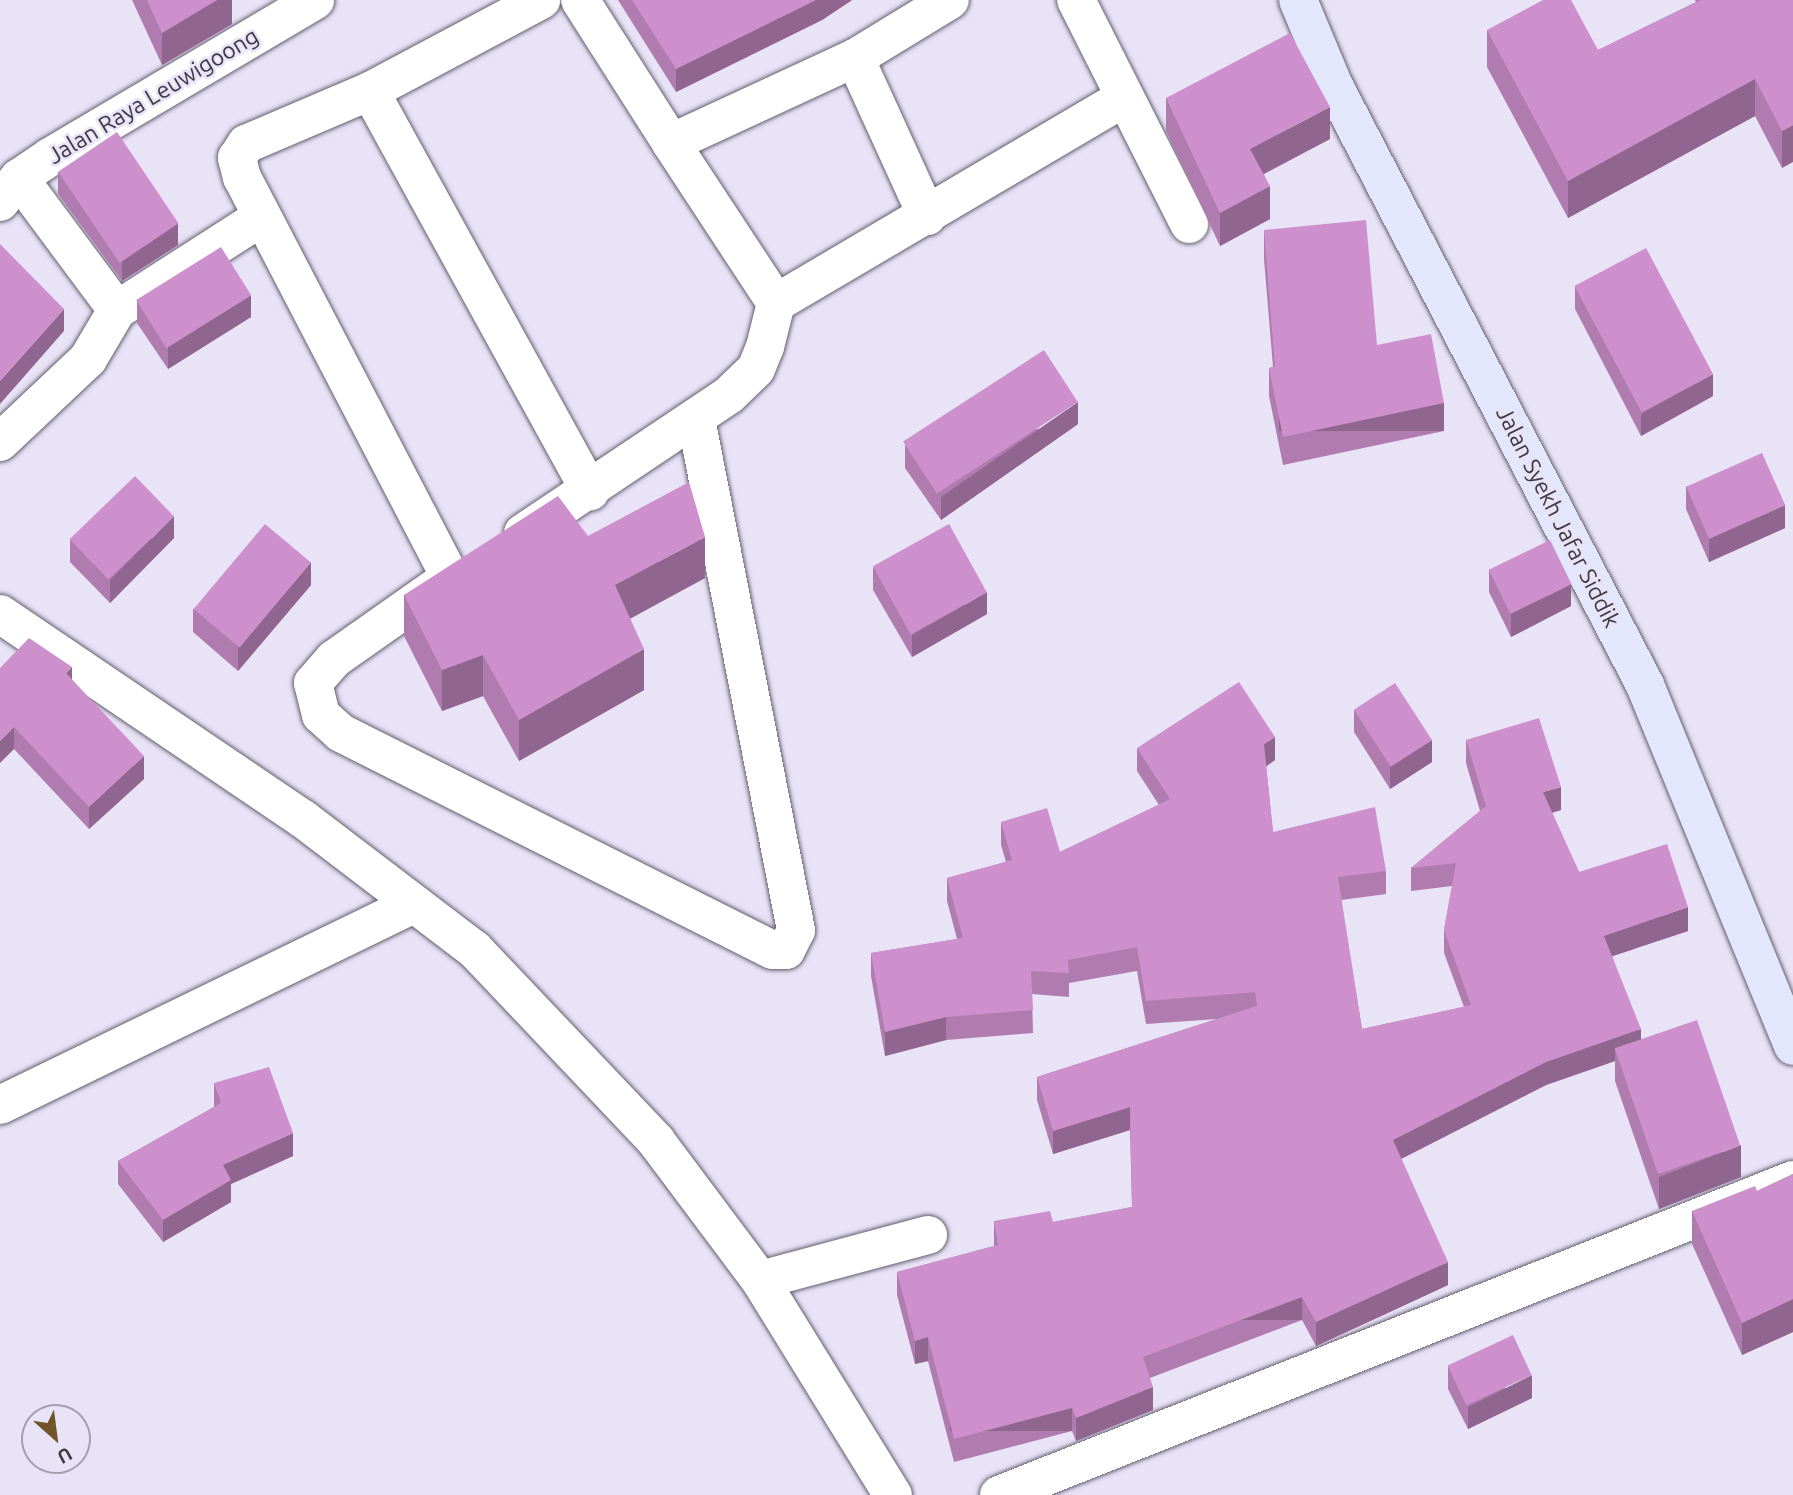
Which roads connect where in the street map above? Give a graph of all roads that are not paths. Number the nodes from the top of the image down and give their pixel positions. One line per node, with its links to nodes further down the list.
1 (315, 0): 11 (street, Jalan Raya Leuwigoong)
2 (541, 0): 8 (street)
3 (579, 0): 10 (street)
4 (950, 0): 7 (street)
5 (1076, 0): 9 (street)
6 (1298, 0): 23 (main road, Jalan Syekh Jafar Siddik)
7 (855, 58): 10 (street); 12 (street)
8 (370, 91): 13 (street); 19 (street)
9 (1121, 100): 12 (street); 14 (street)
10 (671, 144): 15 (street)
11 (9, 190): 16 (street)
12 (927, 216): 15 (street)
13 (262, 217): 16 (street); 20 (street)
14 (1189, 224)
15 (776, 303): 17 (street)
16 (117, 310): 18 (street)
17 (696, 419): 19 (street); 20 (street)
18 (0, 442)
19 (590, 492): 20 (street)
20 (450, 577)
21 (0, 614): 22 (street)
22 (414, 904): 24 (street); 27 (street)
23 (1793, 1046)
24 (0, 1105)
25 (1793, 1181): 29 (street)
26 (928, 1235): 27 (street)
27 (760, 1280): 28 (street)
28 (893, 1495)
29 (999, 1495)

